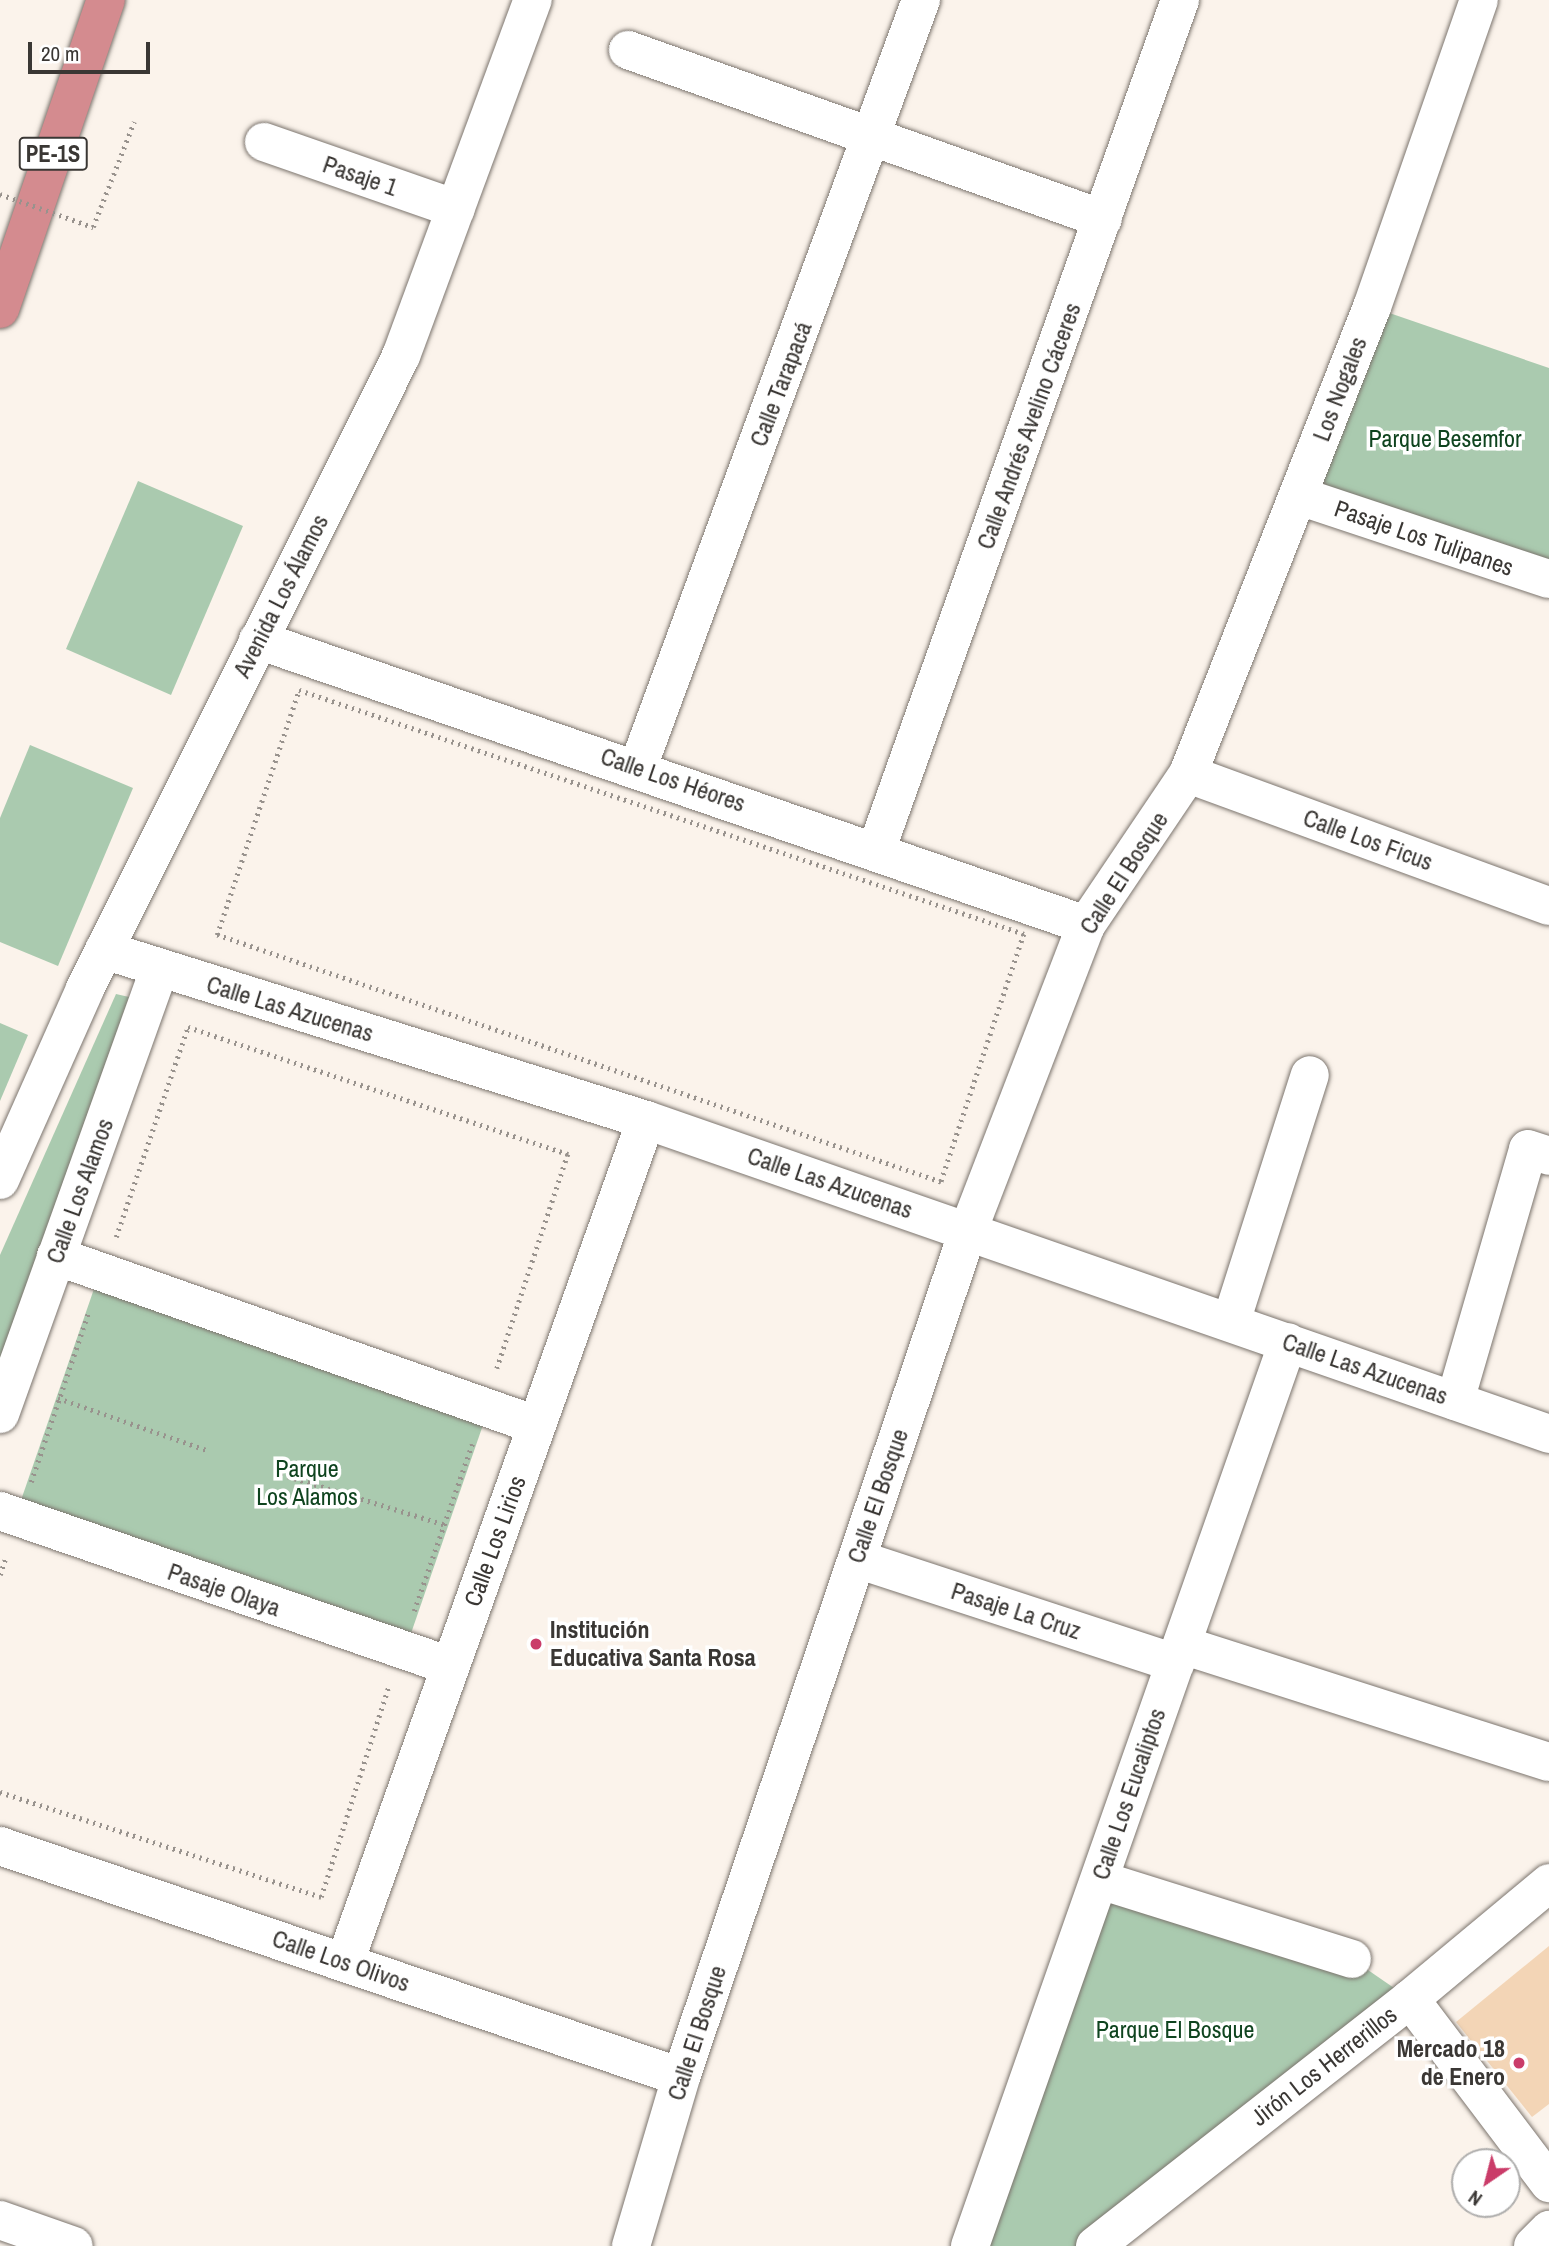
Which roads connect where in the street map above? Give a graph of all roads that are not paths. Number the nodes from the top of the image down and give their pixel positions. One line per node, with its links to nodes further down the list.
1 (106, 0): 11 (highway, PE-1S)
2 (533, 0): 9 (street, Avenida Los Álamos)
3 (921, 0): 7 (street, Calle Tarapacá)
4 (1180, 0): 10 (street, Calle Andrés Avelino Cáceres)
5 (1479, 0): 12 (street, Los Nogales)
6 (628, 50): 7 (street)
7 (873, 139): 10 (street); 15 (street, Calle Tarapacá)
8 (264, 142): 9 (street, Pasaje 1)
9 (456, 209): 14 (street, Avenida Los Álamos)
10 (1103, 219): 17 (street, Calle Andrés Avelino Cáceres)
11 (0, 309)
12 (1299, 495): 13 (street, Pasaje Los Tulipanes); 16 (street, Los Nogales)
13 (1549, 579)
14 (258, 640): 15 (street, Calle Los Héores); 20 (street, Avenida Los Álamos)
15 (638, 767): 17 (street, Calle Los Héores)
16 (1188, 774): 18 (street, Calle Los Ficus); 19 (street, Calle El Bosque)
17 (876, 851): 19 (street, Calle Los Héores)
18 (1549, 906)
19 (1086, 925): 26 (street, Calle El Bosque)
20 (104, 950): 21 (street, Calle Las Azucenas); 25 (street, Avenida Los Álamos)
21 (159, 969): 23 (street, Calle Las Azucenas); 27 (street, Calle Los Alamos)
22 (1310, 1075): 28 (street)
23 (646, 1120): 26 (street, Calle Las Azucenas); 32 (street, Calle Los Lirios)
24 (1539, 1152): 30 (street)
25 (0, 1180)
26 (968, 1231): 28 (street, Calle Las Azucenas); 35 (street, Calle El Bosque)
27 (56, 1256): 31 (street, Calle Los Alamos); 32 (street)
28 (1231, 1322): 29 (street, Calle Las Azucenas)
29 (1288, 1342): 30 (street, Calle Las Azucenas); 36 (street, Calle Los Eucaliptos)
30 (1455, 1401): 33 (street, Calle Las Azucenas)
31 (0, 1413)
32 (536, 1425): 37 (street, Calle Los Lirios)
33 (1549, 1434)
34 (0, 1511): 37 (street, Pasaje Olaya)
35 (857, 1559): 36 (street, Pasaje La Cruz); 45 (street, Calle El Bosque)
36 (1178, 1654): 38 (street, Pasaje La Cruz); 40 (street, Calle Los Eucaliptos)
37 (450, 1667): 43 (street, Calle Los Lirios)
38 (1549, 1762)
39 (0, 1846): 43 (street, Calle Los Olivos)
40 (1100, 1880): 42 (street); 51 (street, Calle Los Eucaliptos)
41 (1549, 1883): 44 (street, Jirón Los Herrerillos)
42 (1352, 1959)
43 (345, 1962): 45 (street, Calle Los Olivos)
44 (1410, 1999): 46 (street); 52 (street, Jirón Los Herrerillos)
45 (681, 2077): 50 (street, Calle El Bosque)
46 (1549, 2183)
47 (0, 2220): 49 (street)
48 (1549, 2230): 53 (street)
49 (72, 2246)
50 (631, 2246)
51 (970, 2246)
52 (1096, 2246)
53 (1533, 2246)

